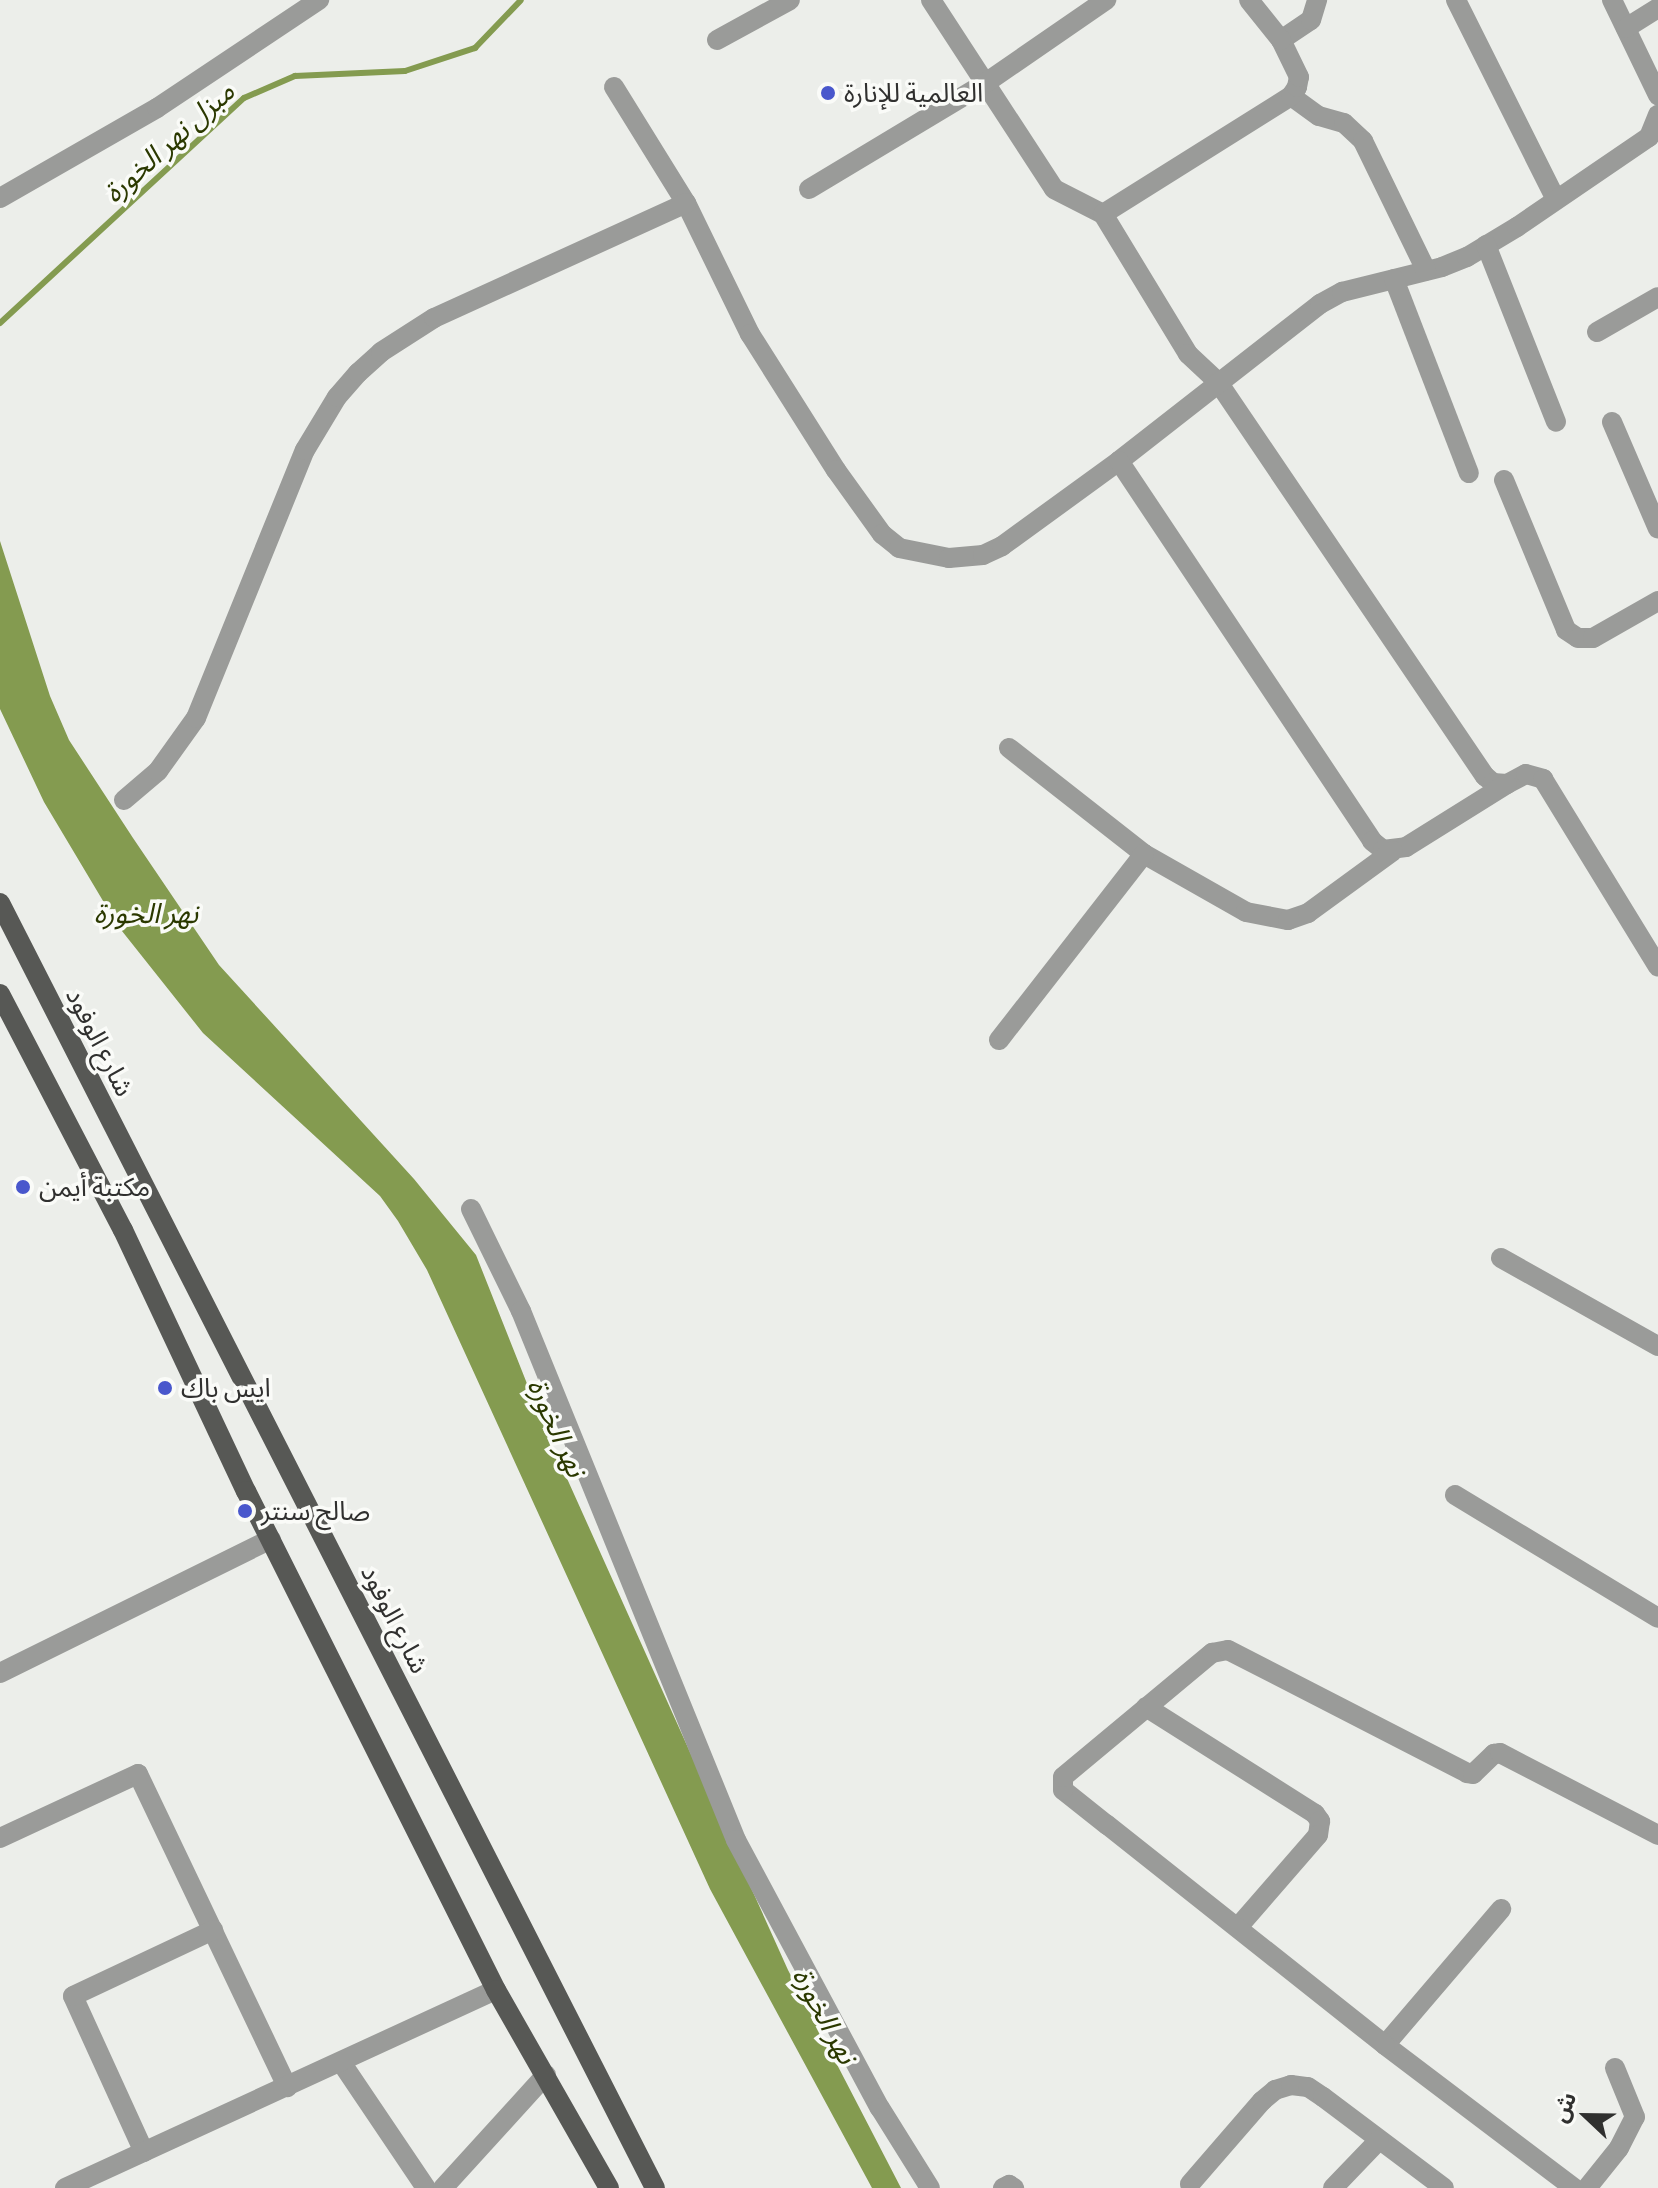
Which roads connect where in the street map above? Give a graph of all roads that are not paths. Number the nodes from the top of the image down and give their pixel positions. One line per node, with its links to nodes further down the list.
1 (319, 0): 19 (street)
2 (790, 0): 11 (street)
3 (931, 0): 13 (street)
4 (1106, 0): 13 (street)
5 (1249, 0): 12 (street)
6 (1317, 0): 12 (street)
7 (1456, 0): 20 (street)
8 (1612, 0): 10 (street)
9 (1658, 8): 10 (street)
10 (1626, 28): 15 (street)
11 (717, 40)
12 (1281, 40): 16 (street)
13 (987, 82): 18 (street); 22 (street)
14 (614, 87): 21 (street)
15 (1658, 95)
16 (1291, 96): 22 (street); 24 (street)
17 (1658, 118): 20 (street)
18 (809, 189)
19 (0, 198)
20 (1555, 198): 23 (street)
21 (686, 203): 31 (street); 38 (street)
22 (1103, 214): 28 (street)
23 (1486, 245): 24 (street); 29 (street)
24 (1426, 270): 25 (street)
25 (1394, 279): 28 (street); 32 (street)
26 (1658, 297): 27 (street)
27 (1597, 332)
28 (1218, 382): 31 (street); 37 (street)
29 (1556, 422)
30 (1612, 422): 34 (street)
31 (1119, 461): 39 (street)
32 (1469, 473)
33 (1504, 480): 35 (street)
34 (1658, 529)
35 (1658, 601)
36 (1009, 748): 40 (street)
37 (1507, 784): 39 (street); 42 (street)
38 (124, 800)
39 (1393, 851): 40 (street)
40 (1144, 854): 44 (street)
41 (0, 903): 71 (main road, شارع الوفود)
42 (1658, 967)
43 (0, 994): 49 (main road)
44 (999, 1040)
45 (471, 1209): 72 (street)
46 (1501, 1258): 47 (street)
47 (1658, 1346)
48 (1455, 1495): 50 (street)
49 (271, 1539): 51 (street); 58 (main road)
50 (1658, 1618)
51 (0, 1673)
52 (1146, 1707): 53 (street); 56 (street); 56 (street)
53 (1658, 1835)
54 (0, 1838): 57 (street)
55 (1501, 1909): 59 (street)
56 (1238, 1927): 59 (street)
57 (213, 1930): 63 (street); 65 (street)
58 (496, 1990): 60 (street); 62 (main road)
59 (1385, 2045): 77 (street)
60 (341, 2062): 63 (street); 68 (street)
61 (1615, 2068): 78 (street)
62 (546, 2075): 69 (street); 70 (main road)
63 (287, 2087): 65 (street)
64 (1379, 2140): 66 (street); 75 (street); 76 (street)
65 (144, 2152): 67 (street)
66 (1190, 2184)
67 (65, 2188)
68 (426, 2188)
69 (443, 2188)
70 (609, 2188)
71 (655, 2188)
72 (930, 2188)
73 (1003, 2188): 74 (street)
74 (1014, 2188)
75 (1333, 2188)
76 (1444, 2188)
77 (1574, 2188)
78 (1587, 2188)

